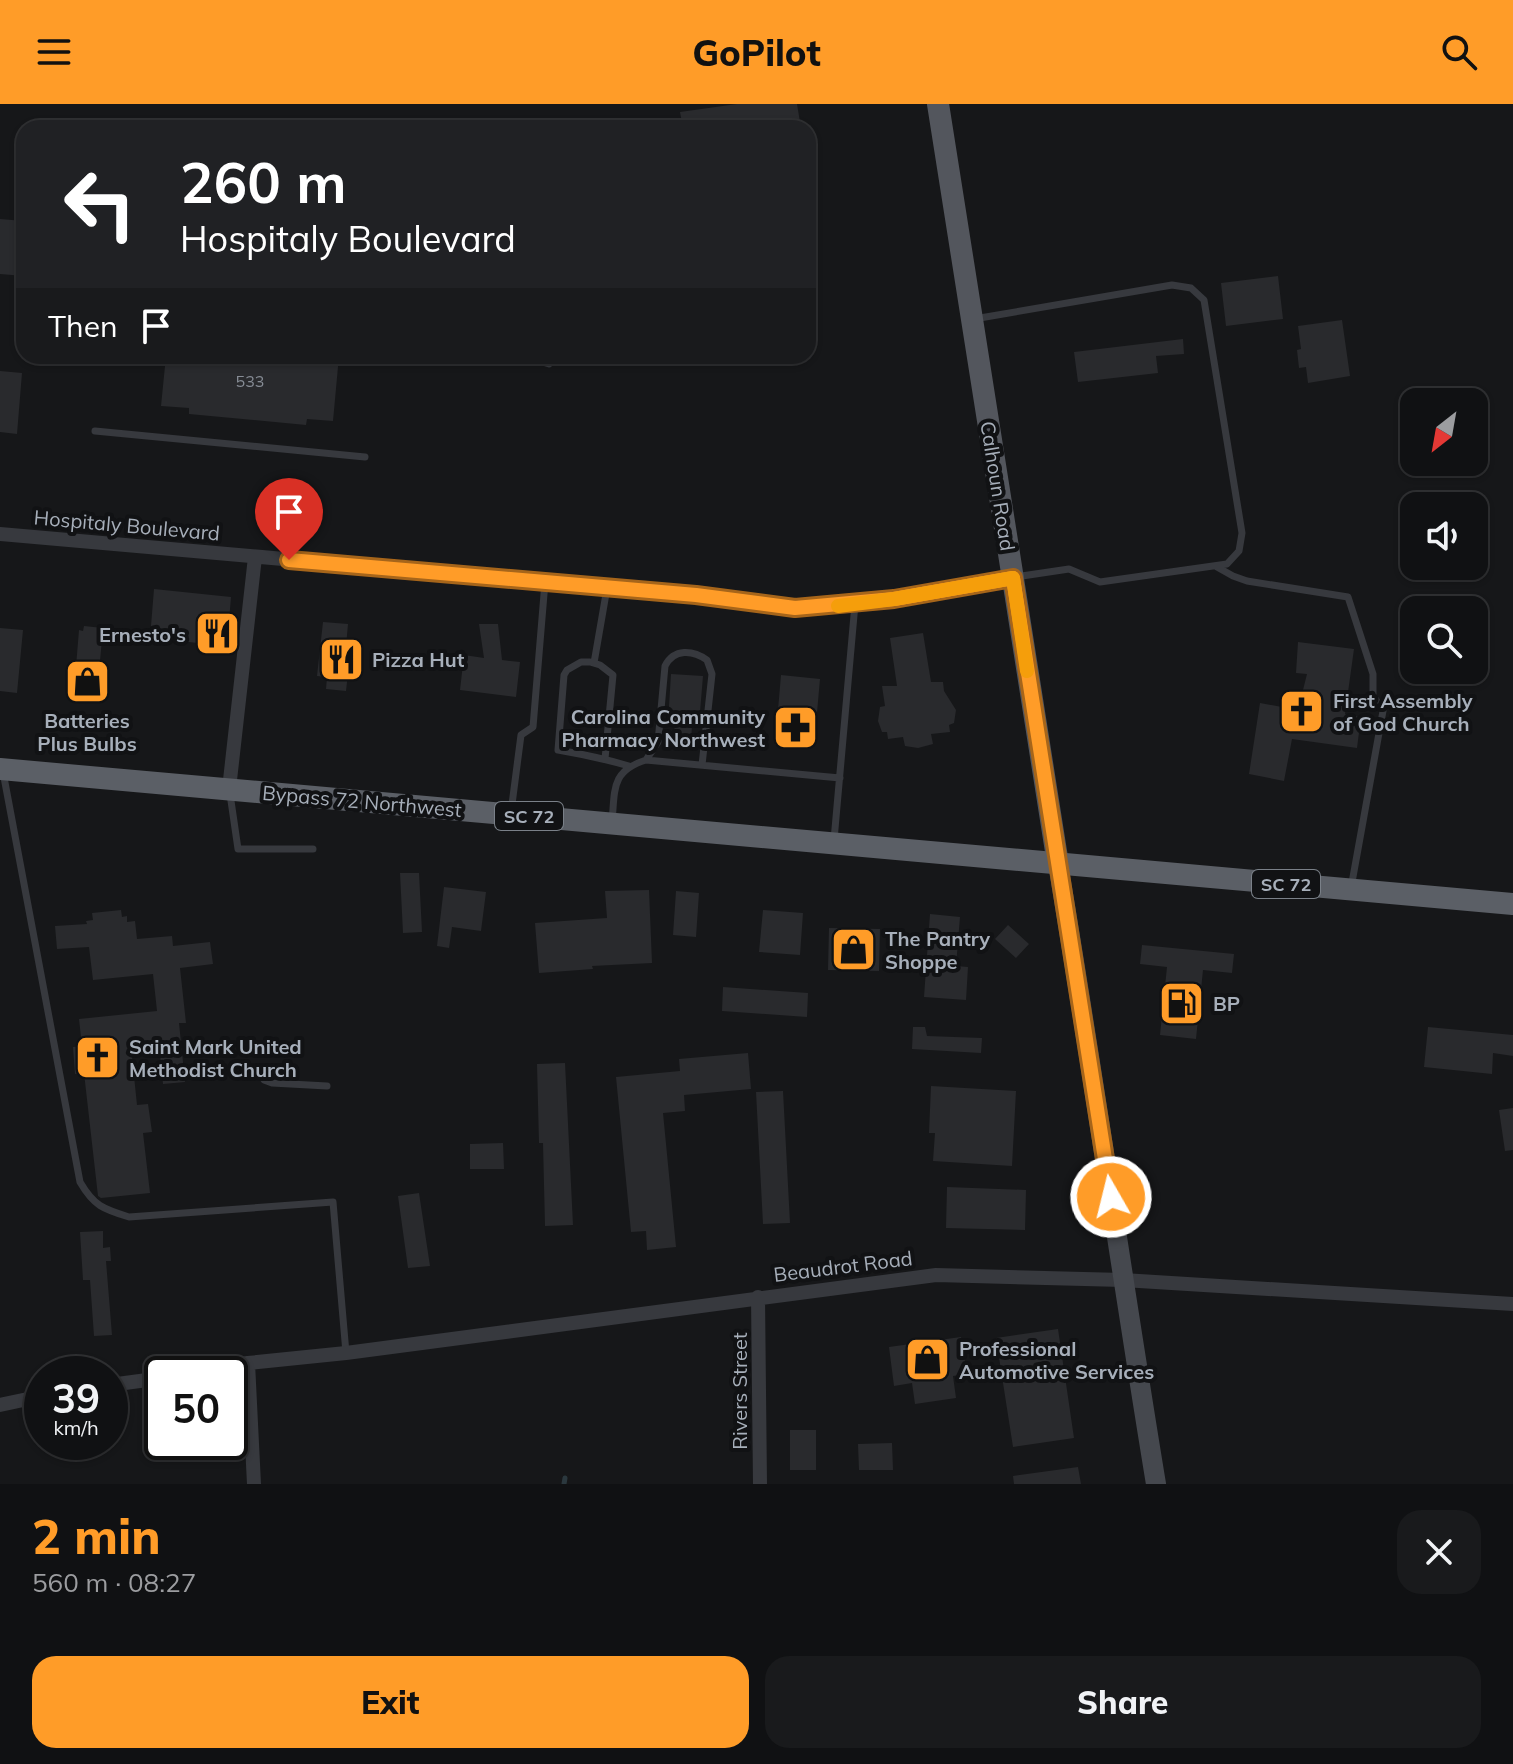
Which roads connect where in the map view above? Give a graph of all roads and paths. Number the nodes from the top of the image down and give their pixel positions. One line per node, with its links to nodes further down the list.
1 (938, 104): 2 (main road, Calhoun Road)
2 (972, 319): 7 (lane); 8 (main road, Calhoun Road)
3 (95, 431): 4 (lane)
4 (365, 457)
5 (0, 534): 6 (street, Hospitaly Boulevard)
6 (255, 557): 9 (street, Hospitaly Boulevard); 19 (street)
7 (1216, 566): 8 (lane); 25 (lane)
8 (1013, 578): 11 (street, Hospitaly Boulevard); 24 (main road, Calhoun Road)
9 (545, 582): 10 (street, Hospitaly Boulevard); 20 (lane)
10 (607, 588): 11 (street, Hospitaly Boulevard); 12 (lane)
11 (855, 604): 18 (lane)
12 (594, 663): 13 (lane); 13 (lane)
13 (605, 759): 16 (lane)
14 (646, 760): 15 (lane); 15 (lane); 16 (lane)
15 (702, 765): 18 (lane)
16 (629, 766): 21 (lane)
17 (1, 769): 19 (highway, Bypass 72 Northwest / SC 72); 32 (lane)
18 (840, 778): 22 (lane)
19 (229, 789): 20 (highway, Bypass 72 Northwest / SC 72); 23 (lane)
20 (510, 814): 21 (highway, Bypass 72 Northwest / SC 72)
21 (612, 824): 22 (highway, Bypass 72 Northwest / SC 72)
22 (834, 844): 24 (highway, Bypass 72 Northwest / SC 72)
23 (313, 849)
24 (1058, 864): 25 (highway, SC 72); 29 (main road, Calhoun Road)
25 (1351, 890): 26 (highway, SC 72)
26 (1513, 904)
27 (260, 1072): 28 (lane)
28 (327, 1086)
29 (1123, 1280): 30 (street, Beaudrot Road); 31 (street, Beaudrot Road); 38 (main road, Calhoun Road)
30 (758, 1297): 32 (street, Beaudrot Road); 37 (street, Rivers Street)
31 (1513, 1304)
32 (346, 1353): 33 (street, Beaudrot Road)
33 (248, 1363): 36 (street)
34 (24, 1400): 35 (street)
35 (0, 1405)
36 (254, 1484)
37 (760, 1484)
38 (1156, 1484)

